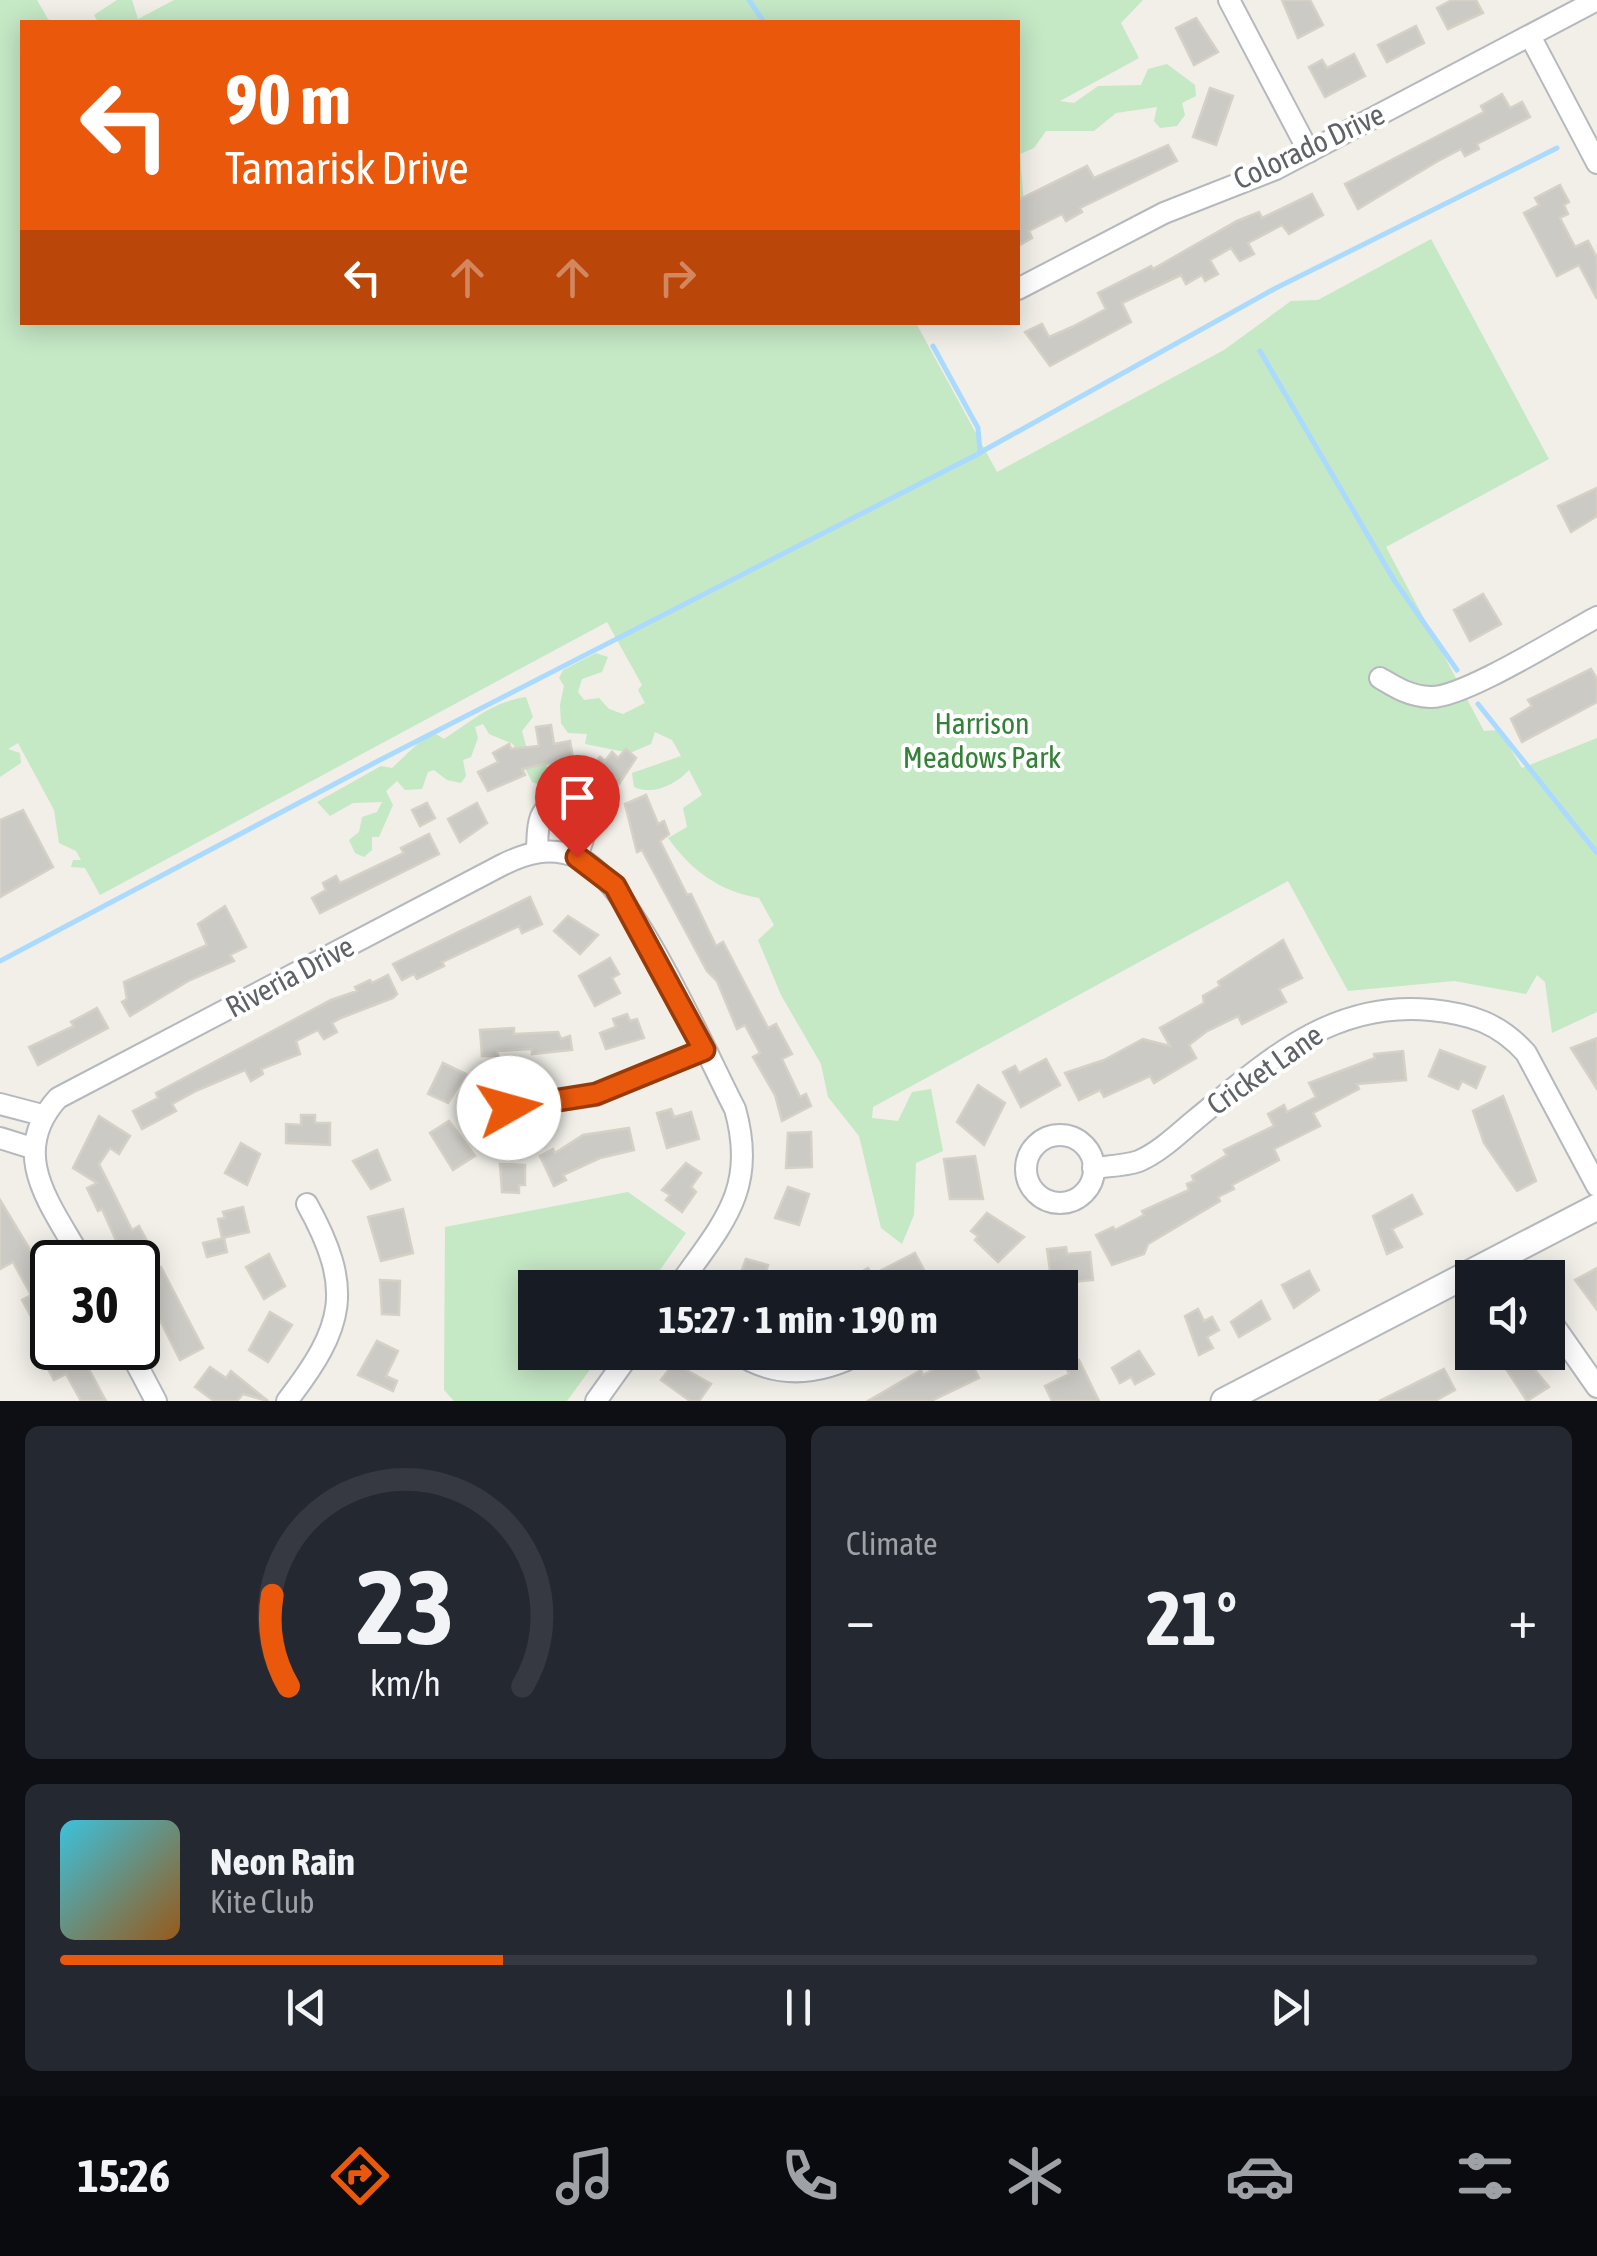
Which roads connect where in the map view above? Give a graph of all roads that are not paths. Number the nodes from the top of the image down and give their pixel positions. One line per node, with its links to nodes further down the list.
1 (1229, 0): 4 (street)
2 (1597, 0): 3 (street, Colorado Drive)
3 (1530, 36): 4 (street, Colorado Drive); 5 (street)
4 (1309, 152): 6 (street, Colorado Drive)
5 (1597, 163)
6 (1020, 288)
7 (1597, 617): 8 (street)
8 (1380, 678)
9 (538, 852): 10 (street, Riveria Drive); 10 (street); 14 (street, Riveria Drive)
10 (569, 855): 11 (street)
11 (704, 1050): 13 (street); 23 (street)
12 (0, 1104): 14 (street)
13 (509, 1108)
14 (37, 1132): 15 (street); 20 (street)
15 (0, 1138)
16 (1094, 1168): 17 (street, Cricket Lane)
17 (1597, 1186)
18 (307, 1204): 31 (street)
19 (1597, 1207): 21 (street)
20 (71, 1240)
21 (1504, 1256): 22 (street); 33 (street)
22 (1507, 1260)
23 (689, 1270)
24 (1565, 1341): 29 (street)
25 (140, 1370): 30 (street)
26 (618, 1370): 32 (street)
27 (779, 1370): 28 (street)
28 (819, 1370)
29 (1597, 1387)
30 (156, 1401)
31 (288, 1401)
32 (596, 1401)
33 (1224, 1401)

